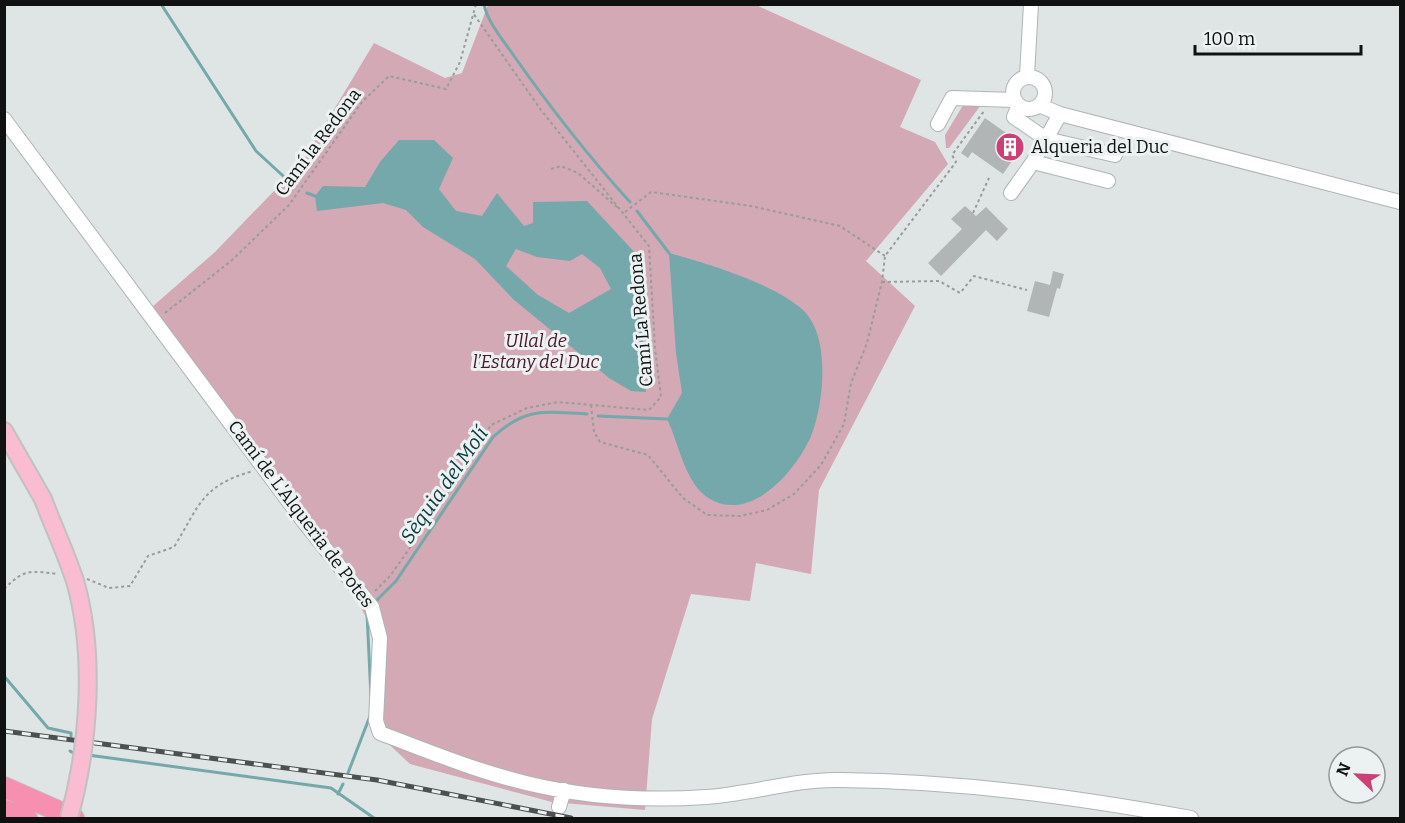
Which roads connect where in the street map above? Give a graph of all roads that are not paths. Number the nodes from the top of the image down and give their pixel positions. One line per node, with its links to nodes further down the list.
1 (1031, 4): 2 (street)
2 (1027, 76): 3 (street); 4 (street)
3 (1017, 103): 4 (street); 7 (street); 8 (street)
4 (1040, 105): 5 (street)
5 (1060, 114): 8 (street); 13 (street)
6 (4, 119): 16 (street, Camí de L'Alqueria de Potes)
7 (938, 124)
8 (1046, 139): 9 (street); 10 (street)
9 (1115, 155)
10 (1033, 162): 11 (street); 12 (street)
11 (1108, 181)
12 (1011, 193)
13 (1401, 202)
14 (4, 431): 20 (main road, bridge)
15 (4, 787): 21 (highway)
16 (564, 790): 17 (street); 22 (street, Camí de L'Alqueria de Potes)
17 (559, 807)
18 (4, 810): 19 (highway)
19 (27, 819)
20 (69, 819)
21 (74, 819)
22 (1191, 819)

